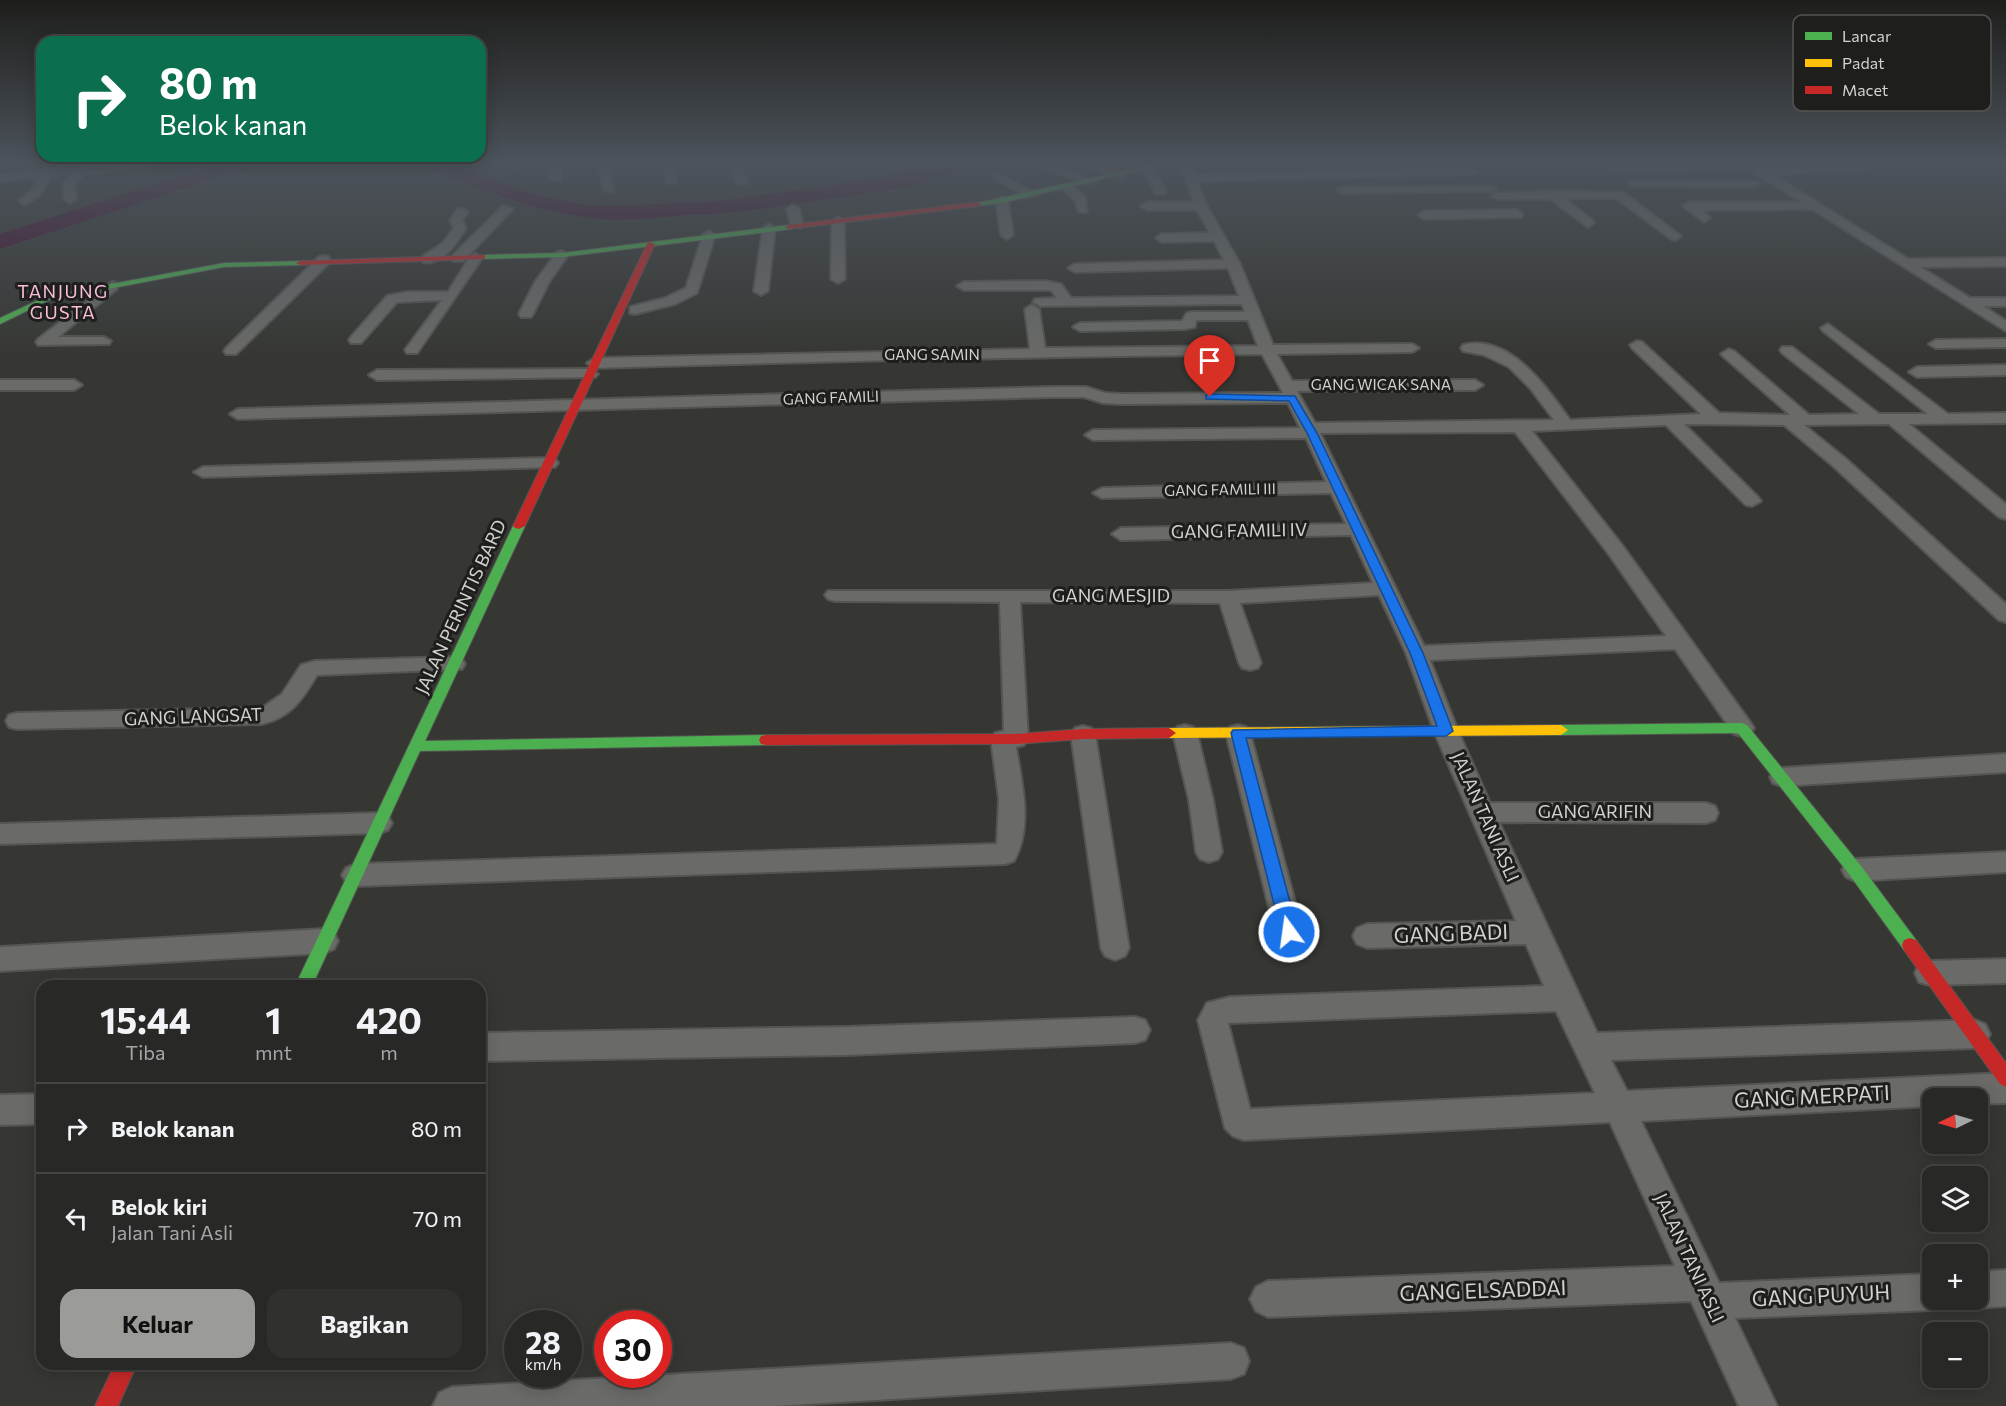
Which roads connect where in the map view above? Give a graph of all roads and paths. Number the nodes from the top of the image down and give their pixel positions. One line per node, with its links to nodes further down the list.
1 (769, 228): 28 (street)
2 (460, 229): 20 (street)
3 (487, 229): 18 (street)
4 (764, 229): 10 (street)
5 (838, 229): 25 (street)
6 (1006, 229): 11 (street)
7 (1213, 229): 15 (street, JALAN TANI ASLI)
8 (1665, 229): 12 (street)
9 (1850, 229): 23 (street)
10 (709, 235): 14 (street); 34 (street)
11 (1007, 235)
12 (1675, 236)
13 (1162, 238): 15 (street)
14 (651, 244): 17 (street); 53 (street, JALAN PERINTIS BARD)
15 (1225, 251): 16 (street); 24 (street); 33 (street, JALAN TANI ASLI)
16 (1171, 252)
17 (562, 255): 19 (street); 35 (street)
18 (458, 258): 19 (street); 20 (street)
19 (476, 258): 29 (street)
20 (428, 259): 21 (street)
21 (324, 260): 26 (street); 49 (street)
22 (2006, 262): 23 (street)
23 (1907, 263): 31 (street)
24 (1075, 268)
25 (838, 279)
26 (112, 286): 36 (street); 41 (street)
27 (964, 286): 30 (street)
28 (761, 291)
29 (452, 296): 40 (street); 47 (street)
30 (1067, 301): 33 (street); 52 (street)
31 (1970, 302): 32 (street); 38 (street)
32 (2006, 302)
33 (1251, 308): 37 (street); 50 (street, JALAN TANI ASLI)
34 (635, 310)
35 (526, 314)
36 (0, 321)
37 (1080, 327)
38 (2006, 327)
39 (1828, 328): 70 (street)
40 (356, 340)
41 (104, 341)
42 (2006, 343): 43 (street)
43 (1936, 344)
44 (1637, 345): 64 (street)
45 (1412, 348): 50 (street, GANG SAMIN)
46 (1468, 348): 71 (street)
47 (412, 350)
48 (1787, 350): 68 (street)
49 (231, 351)
50 (1268, 351): 52 (street, GANG SAMIN); 61 (street, JALAN TANI ASLI)
51 (1729, 354): 67 (street)
52 (1038, 355): 53 (street, GANG SAMIN)
53 (593, 368): 56 (street, GANG SAMIN); 62 (street, JALAN PERINTIS BARD)
54 (2006, 370): 55 (street)
55 (1917, 372)
56 (377, 375)
57 (0, 385): 58 (street)
58 (74, 385)
59 (1475, 385): 61 (street, GANG WICAK SANA)
60 (1086, 392): 61 (street, GANG WICAK SANA); 62 (street, GANG FAMILI)
61 (1289, 392): 73 (street, JALAN TANI ASLI)
62 (576, 405): 63 (street, GANG FAMILI); 75 (street, JALAN PERINTIS BARD)
63 (238, 414)
64 (1715, 418): 66 (street); 67 (street)
65 (2006, 418): 70 (street)
66 (1671, 420): 71 (street); 79 (street)
67 (1796, 420): 68 (street); 87 (street)
68 (1876, 420): 69 (street)
69 (1894, 420): 70 (street); 80 (street)
70 (1946, 420)
71 (1566, 425): 72 (street)
72 (1520, 427): 73 (street); 88 (street)
73 (1310, 430): 74 (street); 77 (street, JALAN TANI ASLI)
74 (1093, 435)
75 (549, 463): 76 (street); 91 (street, JALAN PERINTIS BARD)
76 (203, 472)
77 (1338, 488): 78 (street, GANG FAMILI III); 81 (street, JALAN TANI ASLI)
78 (1102, 494)
79 (1752, 501)
80 (2006, 513)
81 (1357, 529): 82 (street, GANG FAMILI IV); 83 (street, JALAN TANI ASLI)
82 (1121, 534)
83 (1386, 588): 86 (street, GANG MESJID); 89 (street, JALAN TANI ASLI)
84 (835, 595): 85 (street, GANG MESJID)
85 (1010, 595): 86 (street, GANG MESJID); 98 (street)
86 (1228, 597): 90 (street)
87 (2006, 615)
88 (1681, 642): 89 (street); 93 (street)
89 (1417, 653): 94 (street, JALAN TANI ASLI)
90 (1250, 663)
91 (454, 664): 92 (street, GANG LANGSAT); 99 (street, JALAN PERINTIS BARD)
92 (17, 722)
93 (1742, 728): 94 (street); 101 (street)
94 (1446, 731): 96 (street); 102 (street, JALAN TANI ASLI)
95 (1185, 733): 96 (street); 97 (street); 106 (street)
96 (1238, 733): 110 (street)
97 (1083, 734): 98 (street); 114 (street)
98 (1010, 739): 99 (street); 109 (street)
99 (416, 746): 104 (street, JALAN PERINTIS BARD)
100 (2006, 763): 101 (street)
101 (1782, 777): 108 (street)
102 (1483, 812): 103 (street, GANG ARIFIN); 111 (street, JALAN TANI ASLI)
103 (1706, 813)
104 (380, 824): 105 (street); 109 (street, JALAN PERINTIS BARD)
105 (0, 834)
106 (1209, 852)
107 (2006, 862): 108 (street)
108 (1854, 870): 117 (street)
109 (355, 875): 113 (street, JALAN PERINTIS BARD)
110 (1289, 932)
111 (1535, 932): 112 (street, GANG BADI); 119 (street, JALAN TANI ASLI)
112 (1367, 936)
113 (324, 941): 115 (street); 118 (street, JALAN PERINTIS BARD)
114 (1115, 948)
115 (0, 959)
116 (2006, 971): 117 (street)
117 (1929, 973): 121 (street)
118 (306, 980)
119 (1564, 998): 123 (street, JALAN TANI ASLI); 126 (street, GANG MERPATI)
120 (1135, 1030): 122 (street)
121 (1975, 1034): 123 (street); 124 (street)
122 (486, 1047)
123 (1587, 1047): 126 (street, JALAN TANI ASLI)
124 (2006, 1078)
125 (2006, 1088): 126 (street, GANG MERPATI)
126 (1618, 1106): 131 (street, JALAN TANI ASLI)
127 (36, 1109): 128 (street)
128 (0, 1110)
129 (2006, 1288): 130 (street)
130 (1988, 1289)
131 (1704, 1292): 132 (street, GANG PUYUH); 133 (street, GANG ELSADDAI); 138 (street, JALAN TANI ASLI)
132 (1922, 1292)
133 (1268, 1299)
134 (1231, 1361): 137 (street)
135 (123, 1370): 136 (street)
136 (106, 1406)
137 (452, 1406)
138 (1758, 1406)

